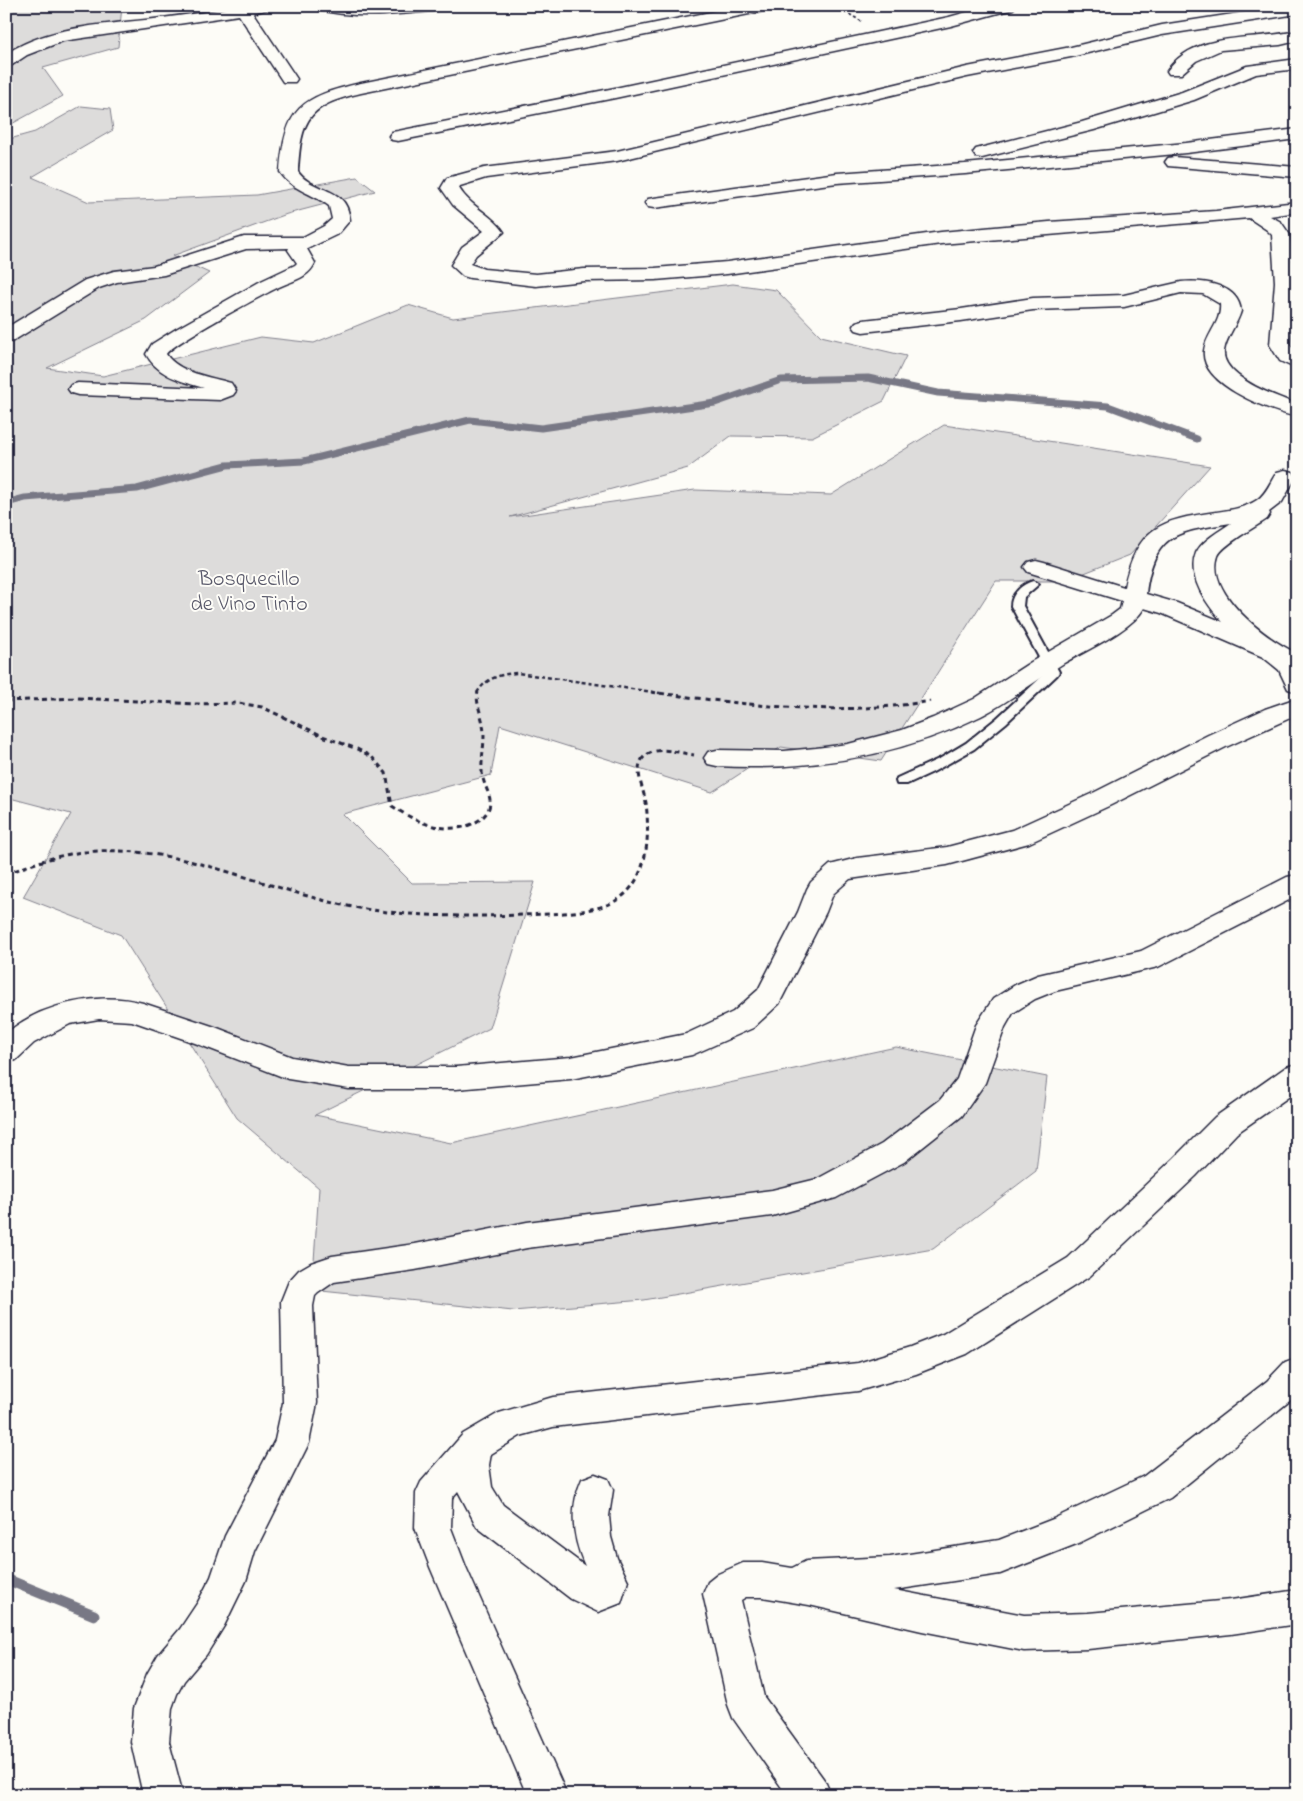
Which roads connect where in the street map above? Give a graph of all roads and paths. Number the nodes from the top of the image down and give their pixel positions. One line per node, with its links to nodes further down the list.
1 (263, 6): 7 (street)
2 (320, 6): 3 (street)
3 (432, 6)
4 (764, 6): 23 (street)
5 (1008, 6): 16 (street)
6 (1297, 9): 22 (street)
7 (242, 10): 9 (street); 13 (street)
8 (1297, 36): 11 (street)
9 (6, 62)
10 (1297, 64): 14 (street)
11 (1175, 70)
12 (1297, 75): 14 (street)
13 (289, 79)
14 (1231, 79): 18 (street)
15 (1297, 134): 17 (street)
16 (398, 136)
17 (1100, 156): 18 (street); 19 (street)
18 (940, 171): 20 (street)
19 (1297, 172)
20 (654, 203)
21 (1297, 207): 22 (street)
22 (1252, 212): 26 (street)
23 (303, 242): 25 (street); 27 (street)
24 (863, 326): 28 (street)
25 (6, 337)
26 (1297, 363)
27 (78, 389)
28 (1297, 411)
29 (1285, 478): 30 (street)
30 (1258, 508): 32 (street); 33 (street)
31 (1035, 575): 32 (street); 34 (lane)
32 (1135, 598): 33 (street); 34 (street)
33 (1273, 652): 35 (street); 36 (street)
34 (1049, 662): 40 (street); 41 (lane)
35 (1297, 662)
36 (1297, 684)
37 (939, 699): 38 (path)
38 (6, 701)
39 (1297, 706): 44 (street)
40 (717, 758): 42 (path)
41 (902, 782)
42 (6, 874)
43 (1297, 884): 51 (street)
44 (6, 1052)
45 (1297, 1075): 47 (street)
46 (1297, 1372): 49 (street)
47 (475, 1445): 48 (street); 52 (street)
48 (595, 1490)
49 (762, 1580): 50 (street); 53 (street)
50 (1297, 1607)
51 (163, 1795)
52 (548, 1795)
53 (811, 1795)

